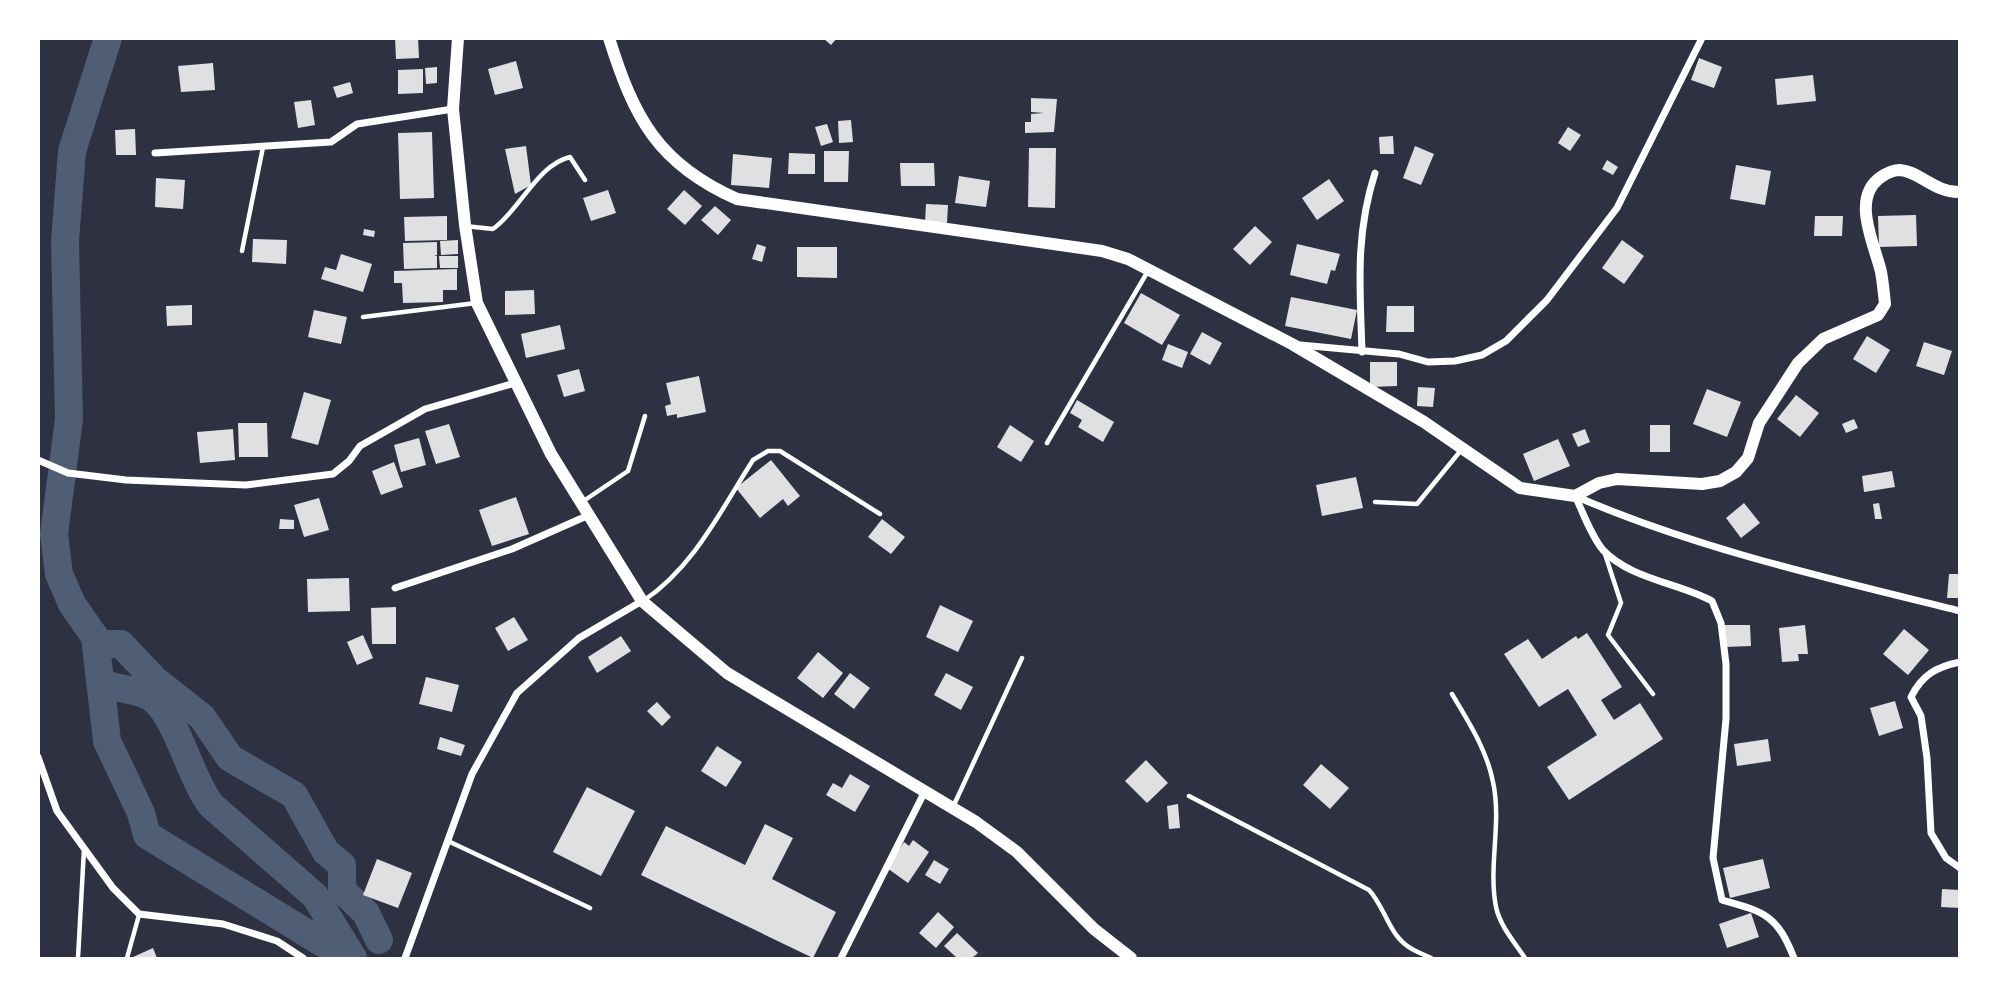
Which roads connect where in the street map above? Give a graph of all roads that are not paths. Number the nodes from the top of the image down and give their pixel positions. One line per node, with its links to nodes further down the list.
1 (458, 38): 4 (street)
2 (609, 38): 12 (street)
3 (1702, 38): 16 (street)
4 (453, 109): 5 (street); 10 (street)
5 (264, 146): 6 (street); 11 (lane)
6 (155, 153)
7 (1375, 173): 16 (street)
8 (585, 180): 10 (lane)
9 (1959, 192): 22 (street)
10 (465, 225): 13 (street)
11 (242, 251)
12 (1149, 270): 15 (street); 19 (lane)
13 (477, 303): 14 (lane); 17 (street)
14 (363, 317)
15 (1292, 344): 16 (street); 20 (street)
16 (1362, 352)
17 (515, 383): 21 (street); 23 (street)
18 (645, 416): 23 (lane)
19 (1048, 443)
20 (1462, 448): 22 (street); 24 (lane)
21 (38, 460)
22 (1575, 496): 27 (street); 30 (street)
23 (581, 502): 26 (street)
24 (1375, 502)
25 (880, 514): 29 (lane)
26 (589, 515): 28 (street); 29 (street)
27 (1603, 550): 34 (lane); 52 (street)
28 (394, 588)
29 (642, 601): 36 (street); 39 (street)
30 (1959, 611)
31 (1022, 658): 38 (lane)
32 (1959, 662): 41 (street)
33 (1452, 694): 51 (lane)
34 (1653, 694)
35 (38, 757): 40 (street)
36 (925, 791): 38 (street); 48 (street)
37 (1189, 796): 50 (lane)
38 (953, 808): 49 (street)
39 (448, 841): 42 (lane); 47 (street)
40 (84, 848): 43 (street); 44 (lane)
41 (1959, 868)
42 (590, 908)
43 (139, 914): 45 (lane); 46 (street)
44 (78, 958)
45 (127, 958)
46 (303, 958)
47 (405, 958)
48 (841, 958)
49 (1130, 958)
50 (1431, 958)
51 (1525, 958)
52 (1794, 958)

